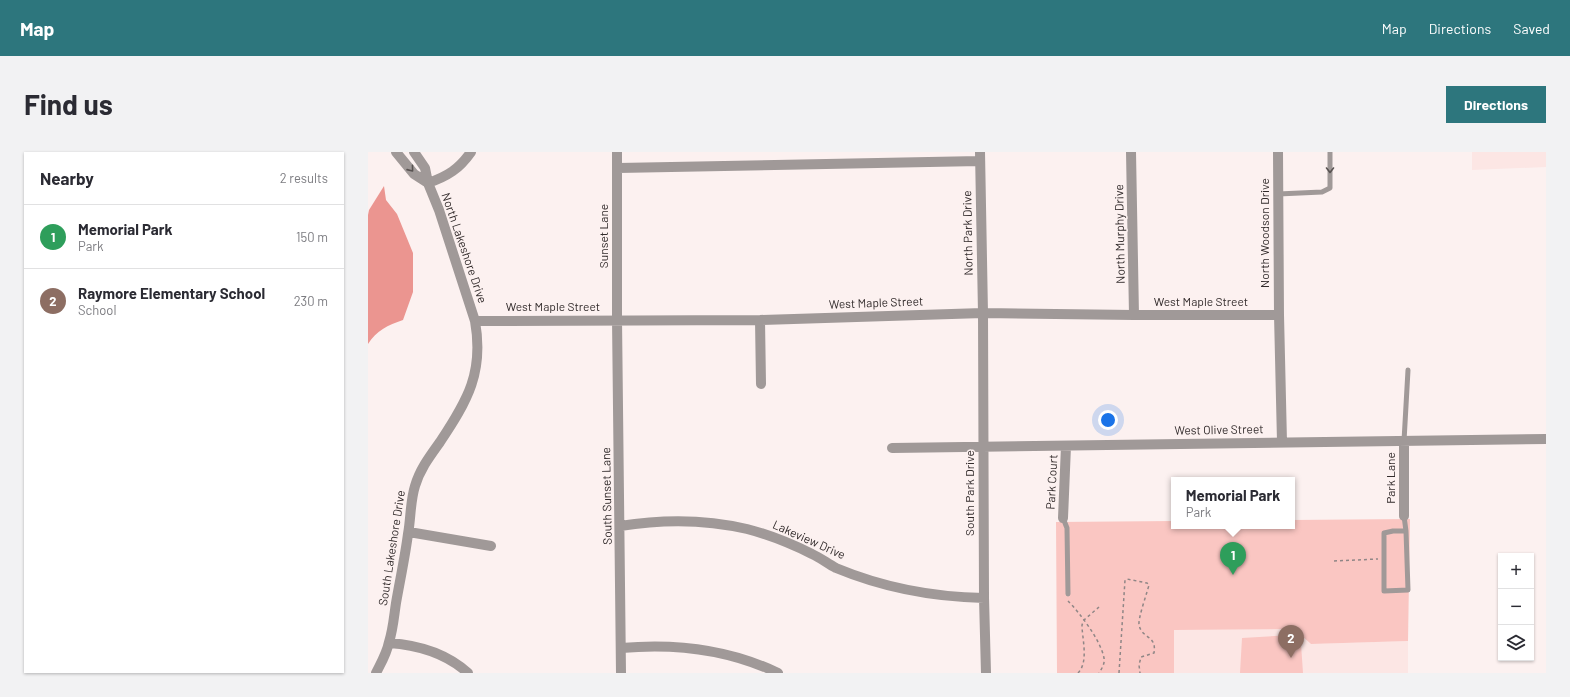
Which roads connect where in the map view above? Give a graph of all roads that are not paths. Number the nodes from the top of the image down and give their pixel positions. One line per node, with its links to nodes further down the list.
1 (396, 152): 10 (street, North Lakeshore Drive, one-way to 10)
2 (414, 152): 10 (street, North Lakeshore Drive)
3 (471, 152): 10 (street)
4 (618, 152): 9 (street, Sunset Lane)
5 (1131, 152): 13 (street, North Murphy Drive)
6 (1278, 152): 11 (street, North Woodson Drive)
7 (1330, 152): 11 (lane, one-way to 11)
8 (980, 156): 9 (street); 12 (street, North Park Drive)
9 (618, 168): 15 (street, Sunset Lane)
10 (428, 183): 17 (street, North Lakeshore Drive)
11 (1278, 194): 14 (street, North Woodson Drive)
12 (983, 313): 13 (street, West Maple Street); 16 (street, West Maple Street); 25 (street, South Park Drive)
13 (1134, 315): 14 (street, West Maple Street)
14 (1279, 315): 22 (street, North Woodson Drive)
15 (617, 319): 16 (street, West Maple Street); 17 (street, West Maple Street); 28 (street, South Sunset Lane)
16 (760, 320): 19 (street)
17 (475, 321): 30 (street, South Lakeshore Drive)
18 (1408, 370): 21 (lane)
19 (761, 384)
20 (1546, 439): 21 (street, West Olive Street)
21 (1404, 440): 22 (street, West Olive Street); 26 (street, Park Lane)
22 (1282, 442): 23 (street, West Olive Street)
23 (1066, 446): 25 (street, West Olive Street); 27 (street, Park Court)
24 (892, 448): 25 (street, West Olive Street)
25 (983, 448): 33 (street, South Park Drive)
26 (1404, 516): 29 (lane)
27 (1063, 518): 32 (lane)
28 (620, 526): 33 (street, Lakeview Drive); 35 (street, South Sunset Lane)
29 (1406, 531): 29 (lane)
30 (409, 532): 31 (street); 34 (street, South Lakeshore Drive)
31 (491, 546)
32 (1068, 594)
33 (984, 598): 40 (street, South Park Drive)
34 (389, 643): 36 (street, South Lakeshore Drive); 37 (street)
35 (621, 648): 38 (street, South Sunset Lane); 39 (street)
36 (376, 673)
37 (468, 673)
38 (621, 673)
39 (778, 673)
40 (986, 673)

